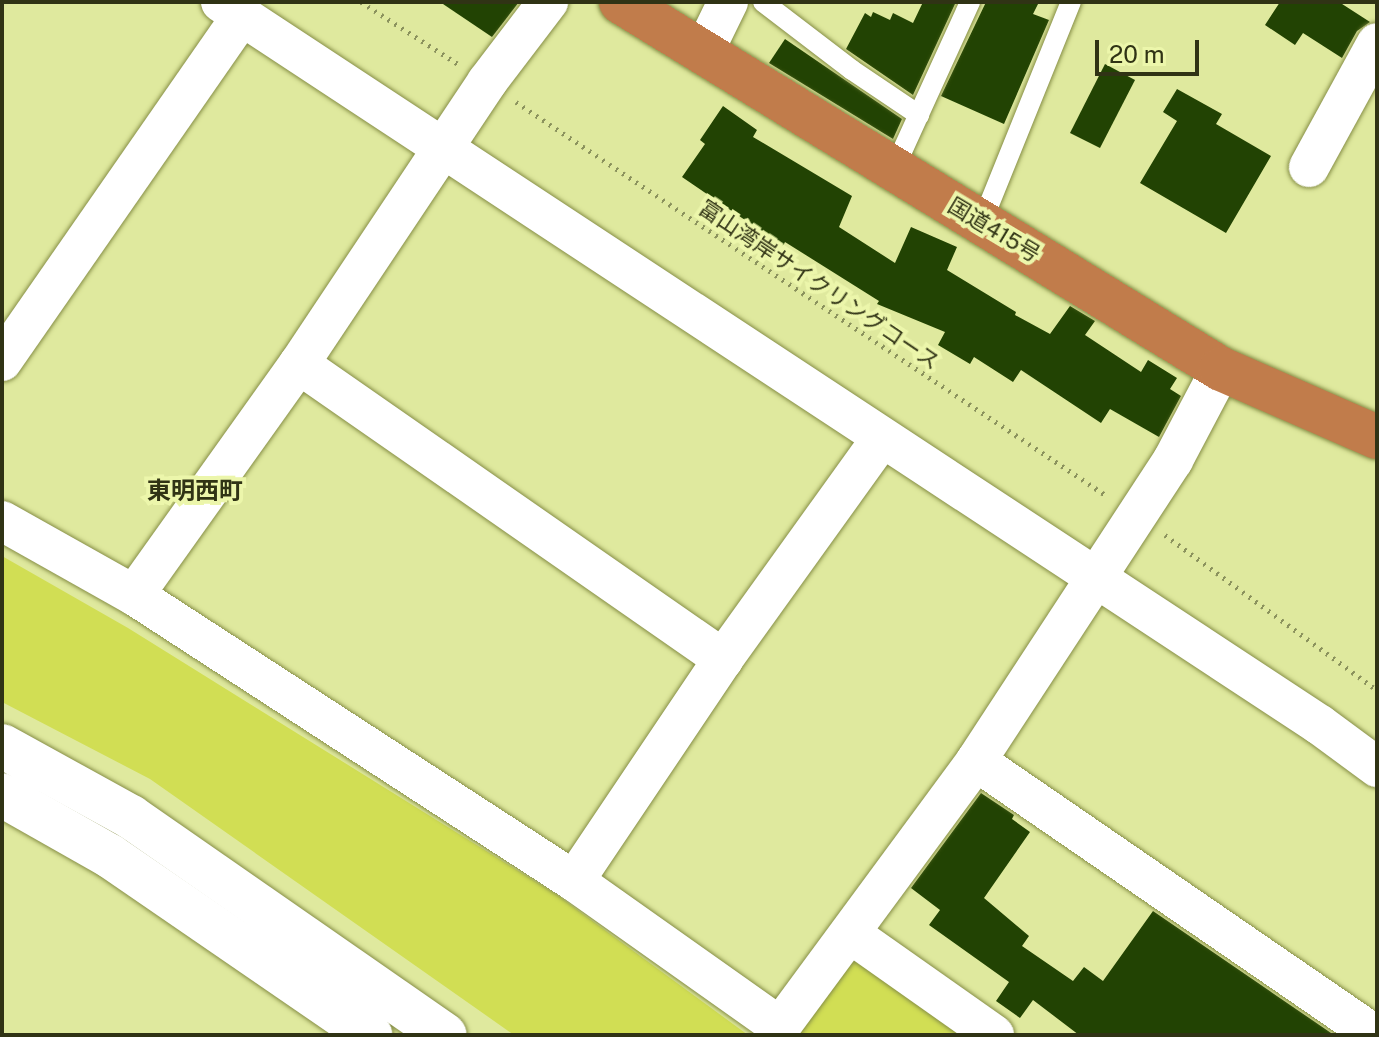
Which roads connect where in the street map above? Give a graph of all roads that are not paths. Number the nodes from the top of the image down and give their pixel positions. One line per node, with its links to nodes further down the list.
1 (548, 2): 11 (street)
2 (621, 2): 9 (highway, 国道415号)
3 (728, 2): 9 (street)
4 (763, 2): 10 (lane)
5 (970, 2): 10 (lane)
6 (1071, 2): 14 (lane)
7 (232, 9): 11 (street); 15 (street)
8 (1377, 43): 12 (street)
9 (703, 53): 13 (highway, 国道415号)
10 (919, 115): 13 (lane)
11 (454, 133): 16 (street); 19 (street)
12 (1309, 167)
13 (894, 169): 14 (highway, 国道415号)
14 (982, 222): 17 (highway, 国道415号)
15 (2, 361)
16 (299, 364): 22 (street); 23 (street)
17 (1221, 369): 18 (highway, 国道415号); 21 (street)
18 (1377, 437)
19 (882, 438): 21 (street); 23 (street)
20 (2, 521): 22 (street)
21 (1118, 543): 25 (street); 26 (street)
22 (134, 595): 28 (street)
23 (723, 659): 28 (street)
24 (2, 746): 31 (street)
25 (976, 761): 29 (street); 33 (street)
26 (1377, 767)
27 (2, 795): 30 (street)
28 (574, 881): 29 (street)
29 (851, 934): 32 (street)
30 (370, 1035)
31 (445, 1035)
32 (994, 1035)
33 (1375, 1035)

